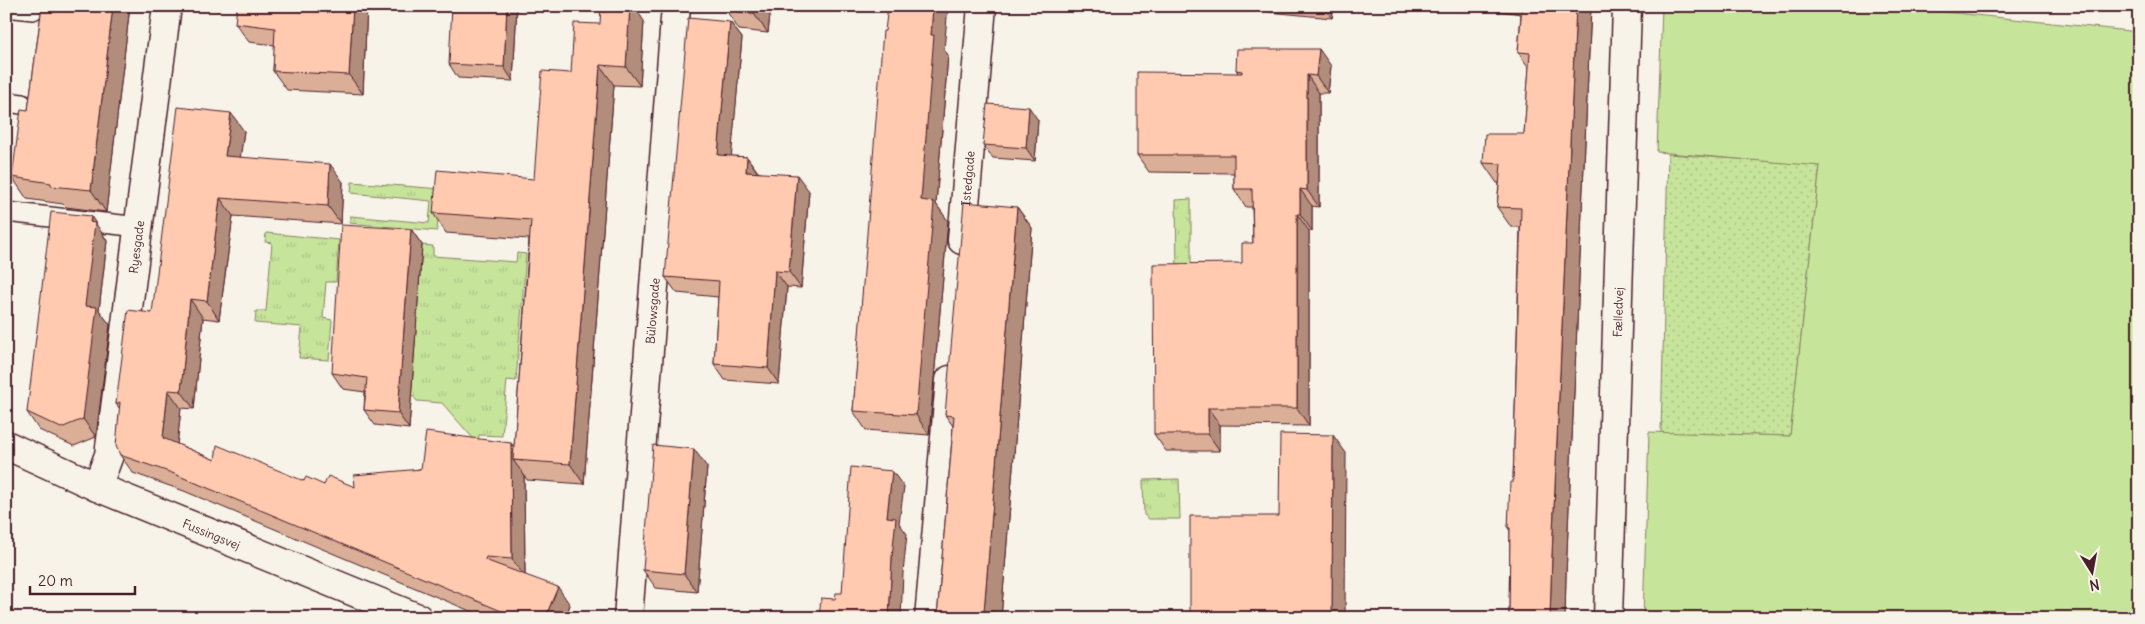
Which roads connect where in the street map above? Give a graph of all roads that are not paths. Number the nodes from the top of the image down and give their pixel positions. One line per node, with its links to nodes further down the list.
1 (167, 6): 8 (street, Ryesgade)
2 (676, 6): 14 (street, Bülowsgade)
3 (982, 6): 9 (street, Istedgade)
4 (1627, 6): 16 (street, Fælledvej)
5 (6, 7): 6 (lane)
6 (33, 10)
7 (6, 212): 8 (lane)
8 (139, 227): 12 (street, Ryesgade)
9 (960, 261)
10 (953, 350): 15 (street)
11 (6, 446): 12 (street, Fussingsvej)
12 (96, 487): 13 (street, Fussingsvej)
13 (418, 618)
14 (628, 618)
15 (929, 618)
16 (1608, 618)

